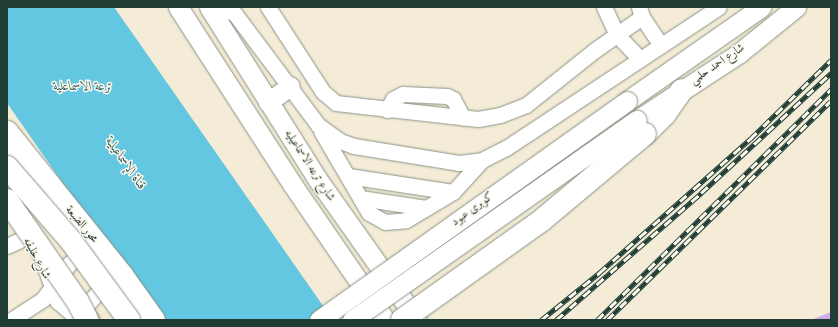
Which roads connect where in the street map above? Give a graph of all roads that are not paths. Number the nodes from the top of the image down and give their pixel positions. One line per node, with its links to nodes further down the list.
1 (178, 7): 44 (main road, شارع ترعه الاسماعيليه)
2 (268, 7): 16 (street)
3 (604, 7): 9 (street)
4 (719, 7): 10 (street)
5 (760, 7): 14 (main road, شارع احمد حلمي)
6 (796, 7): 13 (main road, شارع احمد حلمي)
7 (210, 10): 12 (street); 15 (main road, شارع ترعه الاسماعيليه)
8 (641, 12): 9 (street); 10 (street)
9 (617, 35): 11 (street); 17 (street)
10 (661, 45): 11 (street)
11 (640, 60): 22 (street)
12 (290, 86): 15 (main road); 18 (street)
13 (682, 90): 19 (highway)
14 (627, 101): 42 (main road, كوبرى عبود, bridge)
15 (268, 102): 46 (main road, شارع ترعه الاسماعيليه)
16 (387, 110): 17 (street); 17 (street)
17 (462, 118)
18 (318, 125): 22 (street); 24 (street)
19 (641, 127): 43 (main road, كوبرى عبود, bridge); 45 (highway, bridge)
20 (7, 132): 41 (highway, محور الضبعة)
21 (7, 151): 33 (main road)
22 (482, 160): 25 (street)
23 (7, 167): 39 (highway, محور الضبعة, bridge)
24 (348, 176): 25 (street); 27 (street)
25 (453, 192): 29 (street)
26 (7, 196): 35 (main road)
27 (360, 198): 29 (street); 29 (street)
28 (7, 200): 37 (highway, bridge)
29 (426, 208)
30 (7, 211): 31 (street, شارع خليفه)
31 (26, 238): 32 (street); 35 (street, شارع خليفه)
32 (7, 246)
33 (84, 252): 34 (main road); 35 (street)
34 (107, 282): 37 (street); 40 (main road)
35 (53, 286): 36 (street); 37 (main road)
36 (31, 315): 38 (street)
37 (82, 318)
38 (12, 320)
39 (129, 320)
40 (136, 320)
41 (154, 320)
42 (319, 320)
43 (352, 320)
44 (385, 320)
45 (402, 320)
46 (417, 320)

